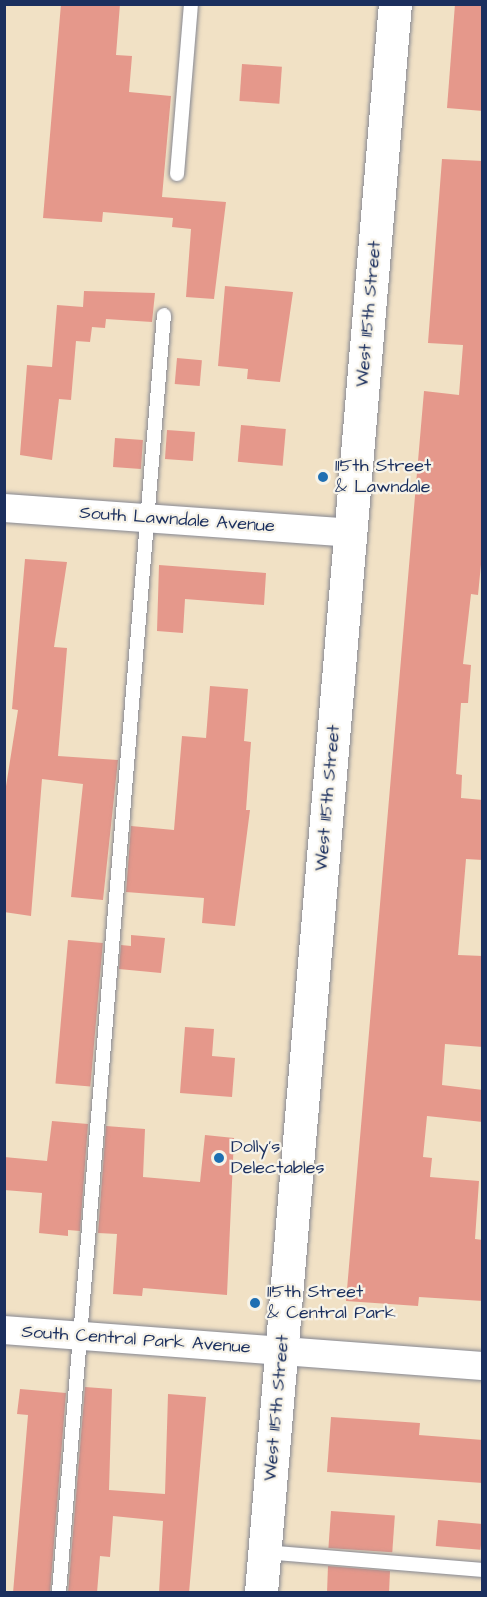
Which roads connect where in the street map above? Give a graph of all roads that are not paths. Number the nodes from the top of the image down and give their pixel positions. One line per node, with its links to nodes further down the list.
1 (191, 4): 3 (lane)
2 (395, 4): 7 (street, West 115th Street)
3 (177, 174)
4 (164, 315): 6 (lane)
5 (4, 508): 6 (street, South Lawndale Avenue)
6 (150, 518): 7 (street, South Lawndale Avenue); 9 (lane)
7 (350, 533): 10 (street, West 115th Street)
8 (4, 1330): 9 (street, South Central Park Avenue)
9 (81, 1336): 10 (street, South Central Park Avenue); 14 (lane)
10 (281, 1351): 11 (street, South Central Park Avenue); 12 (street, West 115th Street)
11 (483, 1366)
12 (265, 1552): 13 (lane); 15 (street, West 115th Street)
13 (483, 1570)
14 (59, 1593)
15 (261, 1593)

